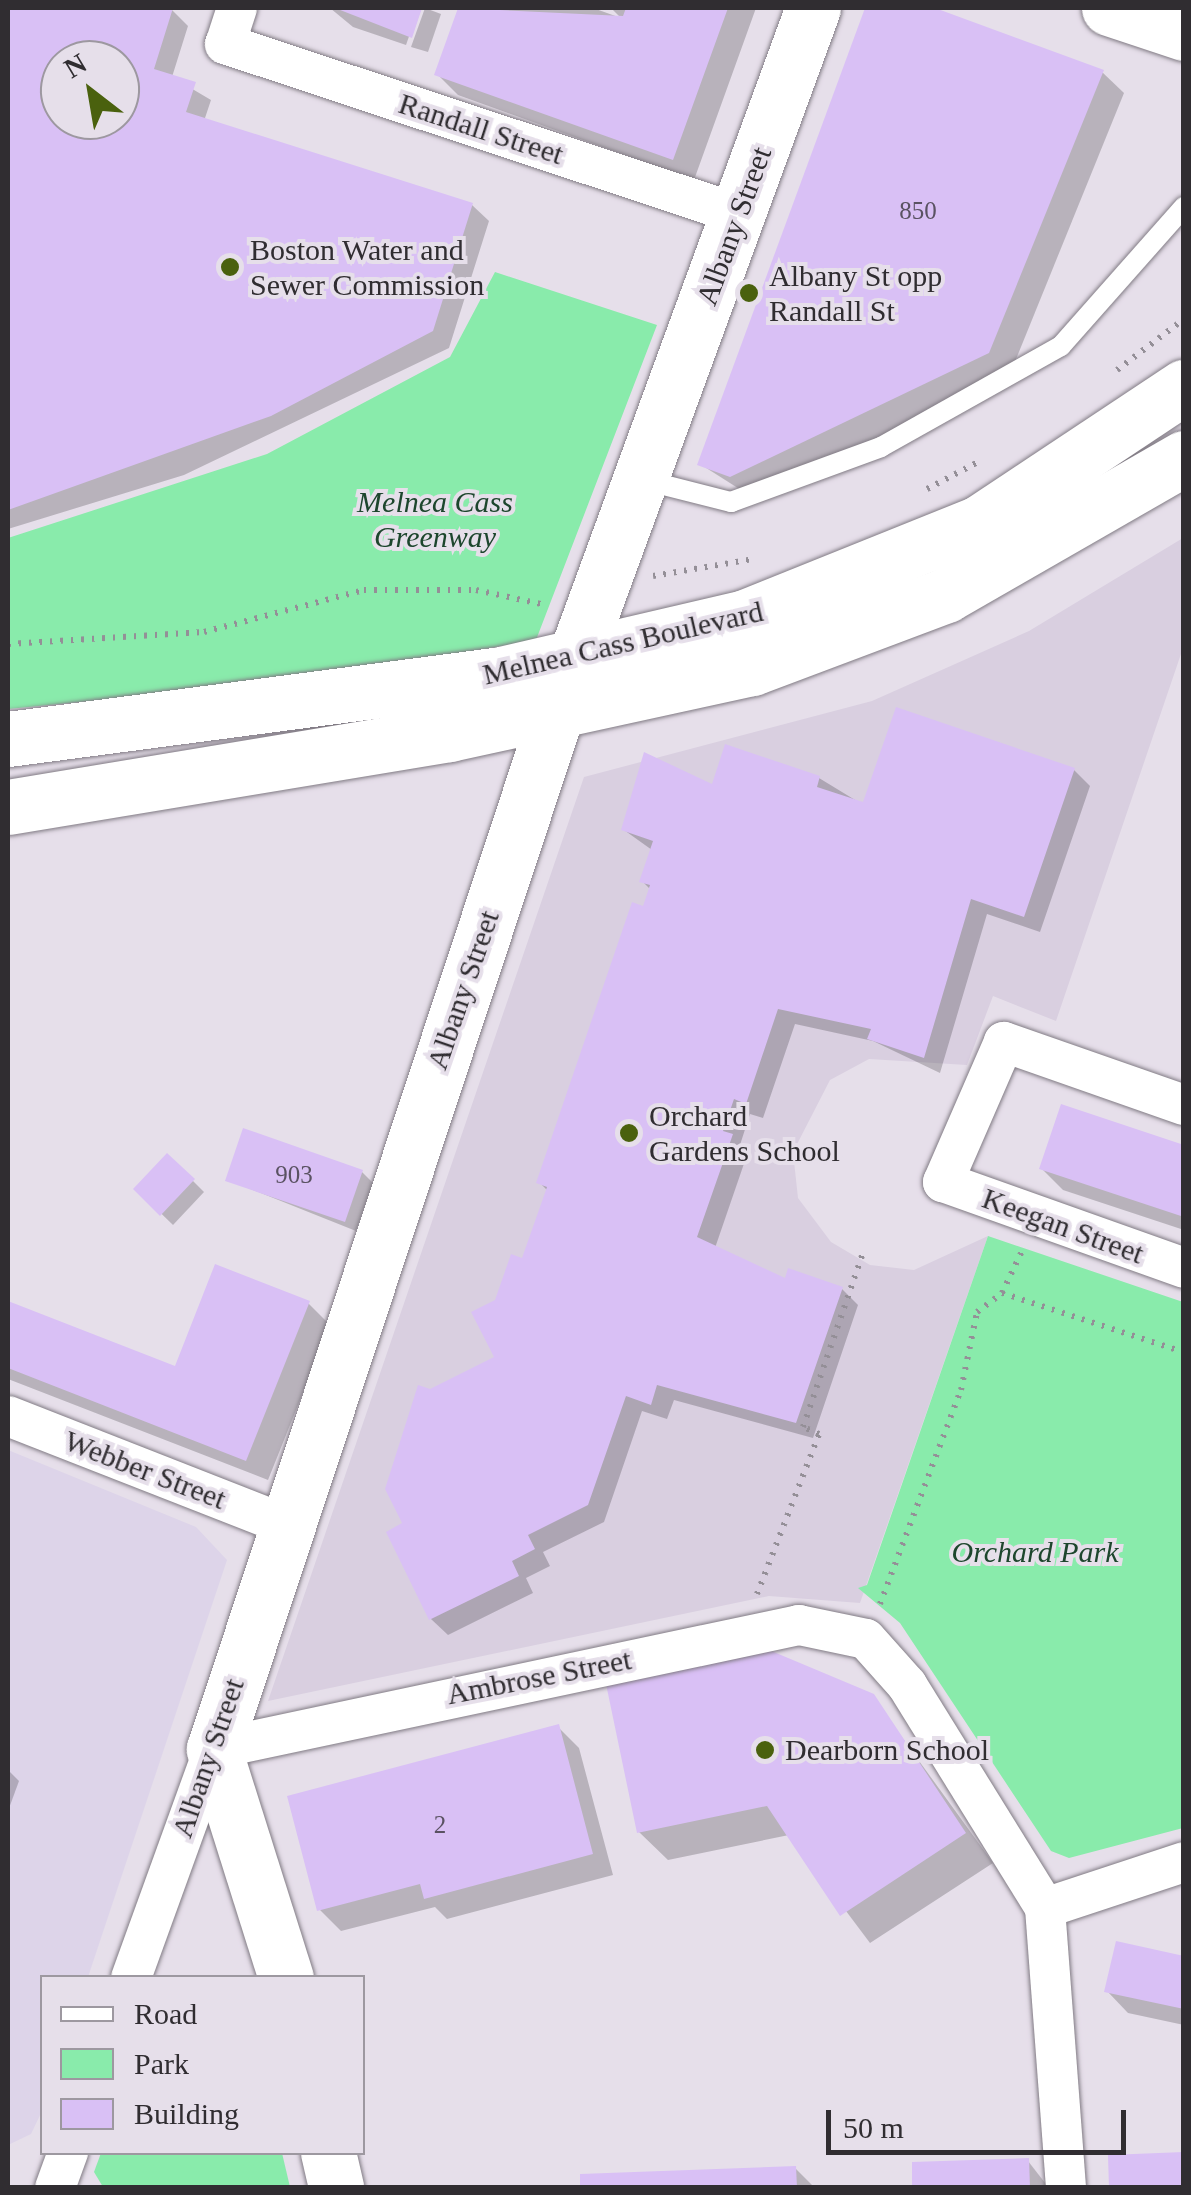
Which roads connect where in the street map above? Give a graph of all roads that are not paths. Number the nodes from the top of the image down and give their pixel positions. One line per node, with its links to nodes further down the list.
1 (813, 8): 6 (main road, Albany Street)
2 (1109, 8): 4 (main road)
3 (231, 26): 6 (street, Randall Street)
4 (1184, 33)
5 (1184, 208): 9 (lane)
6 (738, 214): 9 (main road, Albany Street)
7 (1184, 387): 10 (main road, Melnea Cass Boulevard)
8 (1184, 458): 11 (main road, Melnea Cass Boulevard)
9 (642, 479): 10 (main road, Albany Street)
10 (574, 660): 11 (main road, Albany Street); 12 (main road, Melnea Cass Boulevard)
11 (557, 712): 13 (main road, Melnea Cass Boulevard); 17 (main road, Albany Street)
12 (8, 739)
13 (8, 806)
14 (1184, 1105): 15 (street, Keegan Street)
15 (1184, 1268)
16 (8, 1416): 17 (street, Webber Street)
17 (283, 1524): 18 (main road, Albany Street)
18 (214, 1748): 20 (street, Ambrose Street); 21 (street, Albany Street); 22 (main road)
19 (1184, 1862): 20 (street)
20 (1045, 1908): 27 (street)
21 (132, 1975)
22 (285, 1975)
23 (67, 2155): 25 (street)
24 (329, 2155): 26 (main road)
25 (55, 2188)
26 (336, 2188)
27 (1066, 2188)

